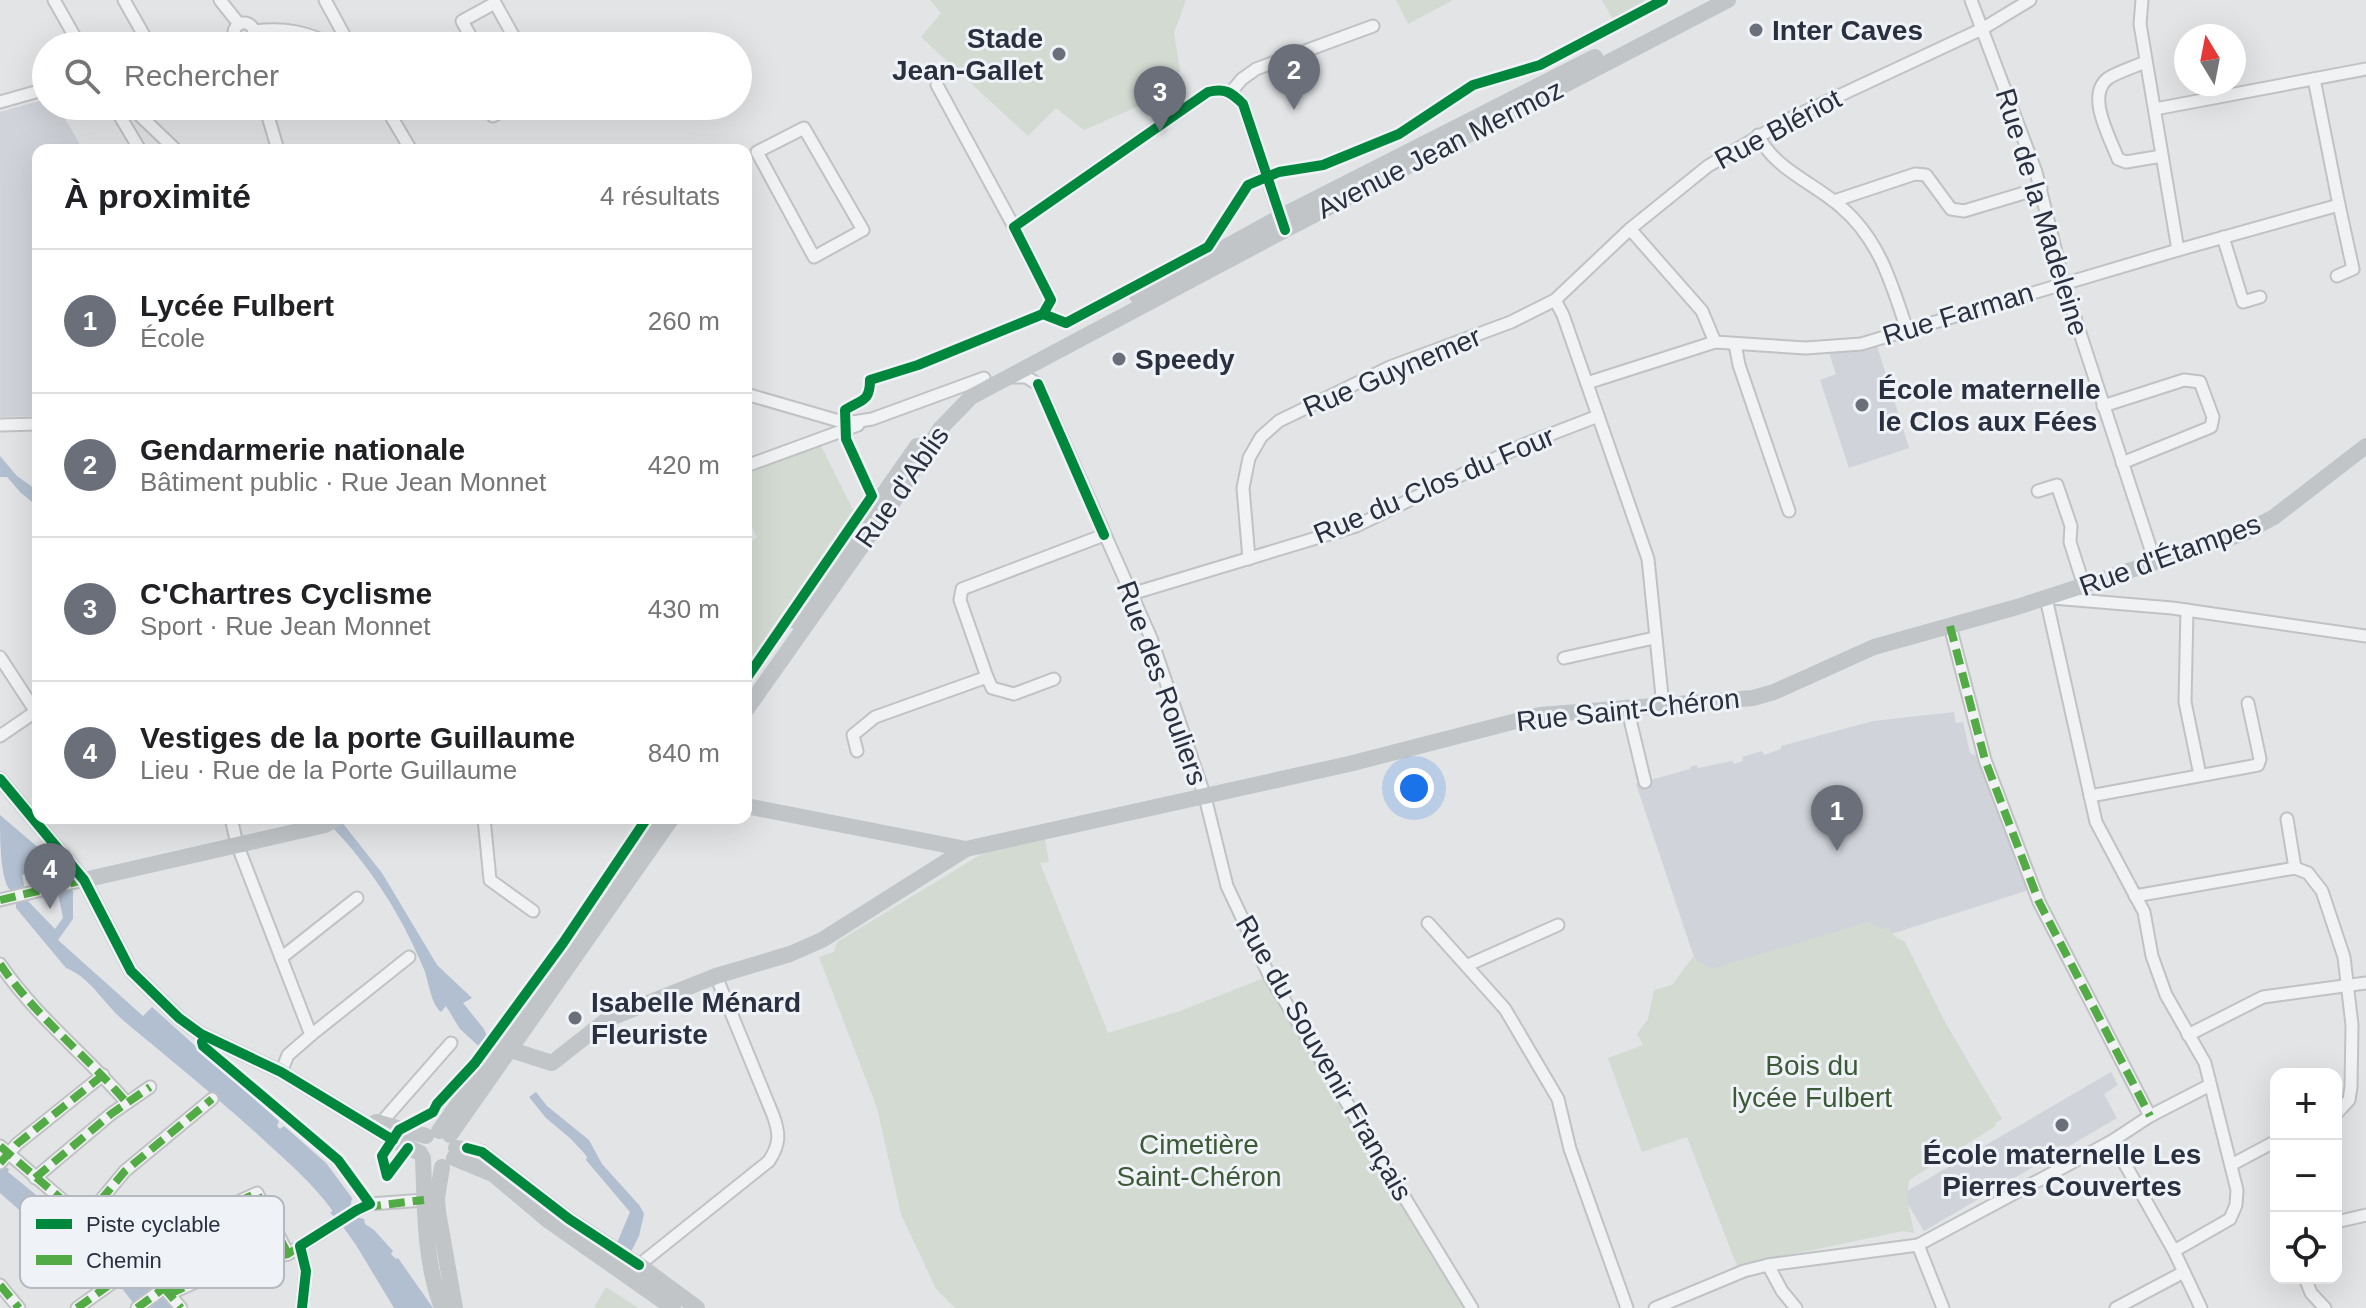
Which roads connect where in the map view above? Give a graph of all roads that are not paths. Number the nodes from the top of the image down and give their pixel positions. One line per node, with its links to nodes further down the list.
1 (54, 0): 14 (street)
2 (124, 0): 15 (street)
3 (220, 0): 10 (street)
4 (325, 0): 18 (street)
5 (1706, 0): 43 (main road, Avenue Jean Mermoz)
6 (1728, 0): 43 (main road, Avenue Jean Mermoz)
7 (1971, 0): 12 (street, Rue de la Madeleine)
8 (2030, 0): 12 (street, Rue Blériot)
9 (2140, 3): 21 (street)
10 (239, 24): 13 (street); 16 (street)
11 (1373, 26): 25 (street)
12 (1982, 29): 33 (street, Rue Blériot); 40 (street, Rue de la Madeleine)
13 (254, 31): 17 (street)
14 (72, 32)
15 (142, 32)
16 (234, 32)
17 (302, 32)
18 (342, 32)
19 (468, 32): 20 (street)
20 (511, 32)
21 (2145, 62): 28 (street); 39 (street)
22 (2366, 69): 23 (street)
23 (2314, 79): 28 (street); 42 (street)
24 (937, 85): 44 (street)
25 (1231, 92): 43 (street); 44 (street)
26 (32, 93): 27 (street)
27 (0, 102)
28 (2155, 109): 39 (street)
29 (122, 120): 34 (street)
30 (145, 120): 35 (street)
31 (269, 120): 36 (street)
32 (394, 120): 37 (street)
33 (1758, 135): 41 (street); 45 (street, Rue Blériot)
34 (136, 144)
35 (170, 144)
36 (276, 144)
37 (408, 144)
38 (765, 147): 38 (street)
39 (2162, 156): 47 (street)
40 (2041, 188): 41 (street); 49 (street, Rue de la Madeleine)
41 (1834, 201): 53 (street)
42 (2339, 205): 46 (street, Rue Farman); 48 (street)
43 (1282, 223): 56 (main road, Avenue Jean Mermoz); 58 (main road, Avenue Jean Mermoz)
44 (1014, 227): 52 (street)
45 (1630, 229): 51 (street, Rue Blériot); 54 (street)
46 (2223, 237): 47 (street, Rue Farman); 50 (street)
47 (2178, 250): 49 (street, Rue Farman)
48 (2337, 276)
49 (2064, 284): 53 (street, Rue Farman); 62 (street, Rue de la Madeleine)
50 (2260, 297)
51 (1555, 300): 57 (street); 73 (street, Rue Guynemer)
52 (1043, 314)
53 (1907, 330): 55 (street, Rue Farman)
54 (1715, 342): 55 (street, Rue Farman); 57 (street)
55 (1735, 344): 71 (street)
56 (1002, 378): 58 (main road, Avenue Jean Mermoz); 72 (street, Rue des Rouliers)
57 (1587, 383): 63 (street)
58 (984, 384): 60 (street); 61 (main road, Rue d'Ablis)
59 (752, 396): 64 (street)
60 (932, 396): 61 (street); 64 (street)
61 (955, 403): 87 (main road, Rue d'Ablis); 88 (main road, Rue d'Ablis)
62 (2103, 406): 68 (street, Rue de la Madeleine); 68 (street)
63 (1598, 416): 73 (street, Rue du Clos du Four); 82 (street)
64 (872, 419): 69 (street)
65 (32, 424): 66 (street)
66 (0, 425)
67 (2366, 446): 74 (main road, Rue d'Étampes)
68 (2122, 463): 74 (street, Rue de la Madeleine)
69 (752, 464)
70 (2038, 491): 75 (street)
71 (1789, 511)
72 (1104, 535): 76 (street, Rue des Rouliers); 85 (street)
73 (1249, 559): 76 (street, Rue du Clos du Four)
74 (2155, 562): 75 (main road, Rue d'Étampes)
75 (2088, 585): 77 (main road, Rue d'Étampes); 78 (street)
76 (1131, 594): 100 (street, Rue des Rouliers)
77 (2048, 597): 78 (street); 80 (main road, Rue Saint-Chéron); 99 (street)
78 (2106, 600): 79 (street)
79 (2187, 610): 81 (street); 96 (street)
80 (1950, 626): 91 (main road, Rue Saint-Chéron); 139 (street)
81 (2366, 636)
82 (1654, 638): 84 (street); 91 (street)
83 (0, 657): 90 (street)
84 (1564, 658)
85 (987, 677): 86 (street); 95 (street)
86 (1054, 679)
87 (752, 682)
88 (752, 702)
89 (2248, 703): 96 (street)
90 (32, 704)
91 (1663, 706): 92 (main road, Rue Saint-Chéron)
92 (1627, 707): 98 (street); 100 (main road, Rue Saint-Chéron)
93 (32, 714): 94 (street)
94 (0, 736)
95 (857, 751)
96 (2200, 775): 99 (street)
97 (0, 779): 103 (main road)
98 (1645, 782)
99 (2090, 796): 114 (street)
100 (1205, 797): 111 (main road, Rue Saint-Chéron); 175 (street, Rue du Souvenir Français)
101 (752, 807): 111 (main road)
102 (2287, 819): 112 (street)
103 (32, 821)
104 (34, 824): 113 (main road)
105 (232, 824): 110 (street)
106 (318, 824): 110 (main road)
107 (485, 824): 117 (street)
108 (654, 824): 143 (main road)
109 (668, 824): 130 (main road)
110 (237, 844): 113 (main road); 121 (street)
111 (966, 849): 124 (main road)
112 (2295, 868): 114 (street); 126 (street)
113 (82, 886): 116 (street); 131 (main road)
114 (2135, 896): 128 (street)
115 (357, 898): 121 (street)
116 (4, 900)
117 (533, 911)
118 (1428, 923): 123 (street)
119 (1558, 925): 123 (street)
120 (409, 957): 127 (street)
121 (281, 958): 127 (street)
122 (0, 964): 132 (street)
123 (1468, 965): 176 (street)
124 (716, 976): 130 (main road); 158 (street)
125 (2366, 983): 126 (street)
126 (2348, 986): 128 (street); 138 (street)
127 (311, 1035): 131 (street)
128 (2188, 1035): 133 (street)
129 (451, 1043): 140 (street)
130 (511, 1050): 143 (main road)
131 (281, 1072): 134 (main road)
132 (103, 1075): 137 (street); 144 (street)
133 (2210, 1085): 139 (street); 145 (street)
134 (303, 1086): 140 (main road); 143 (main road)
135 (150, 1087): 137 (street)
136 (212, 1099): 148 (street)
137 (127, 1103): 146 (street)
138 (2342, 1108)
139 (2150, 1116): 141 (street)
140 (380, 1124): 143 (main road)
141 (2112, 1141): 152 (street); 155 (street)
142 (2270, 1144): 145 (street)
143 (442, 1148): 149 (main road); 158 (main road); 172 (main road); 173 (main road)
144 (2, 1157): 146 (street)
145 (2231, 1165): 155 (street)
146 (35, 1178): 147 (street)
147 (57, 1196)
148 (104, 1196)
149 (424, 1200): 154 (street); 171 (main road)
150 (2366, 1215): 151 (street)
151 (2342, 1221)
152 (1918, 1245): 159 (street); 179 (street)
153 (284, 1246): 156 (street)
154 (300, 1246): 156 (street); 170 (street)
155 (2174, 1251): 160 (street)
156 (288, 1254): 157 (street)
157 (284, 1255)
158 (639, 1265): 174 (main road)
159 (1768, 1265): 177 (street); 178 (street)
160 (2184, 1272): 180 (street); 181 (street)
161 (2307, 1284): 182 (street)
162 (0, 1285): 166 (street)
163 (105, 1288): 167 (street)
164 (169, 1288): 165 (street)
165 (163, 1290): 168 (street); 169 (street)
166 (19, 1308)
167 (77, 1308)
168 (137, 1308)
169 (181, 1308)
170 (302, 1308)
171 (442, 1308)
172 (455, 1308)
173 (673, 1308)
174 (697, 1308)
175 (1472, 1308)
176 (1627, 1308)
177 (1655, 1308)
178 (1796, 1308)
179 (1943, 1308)
180 (2116, 1308)
181 (2201, 1308)
182 (2325, 1308)

